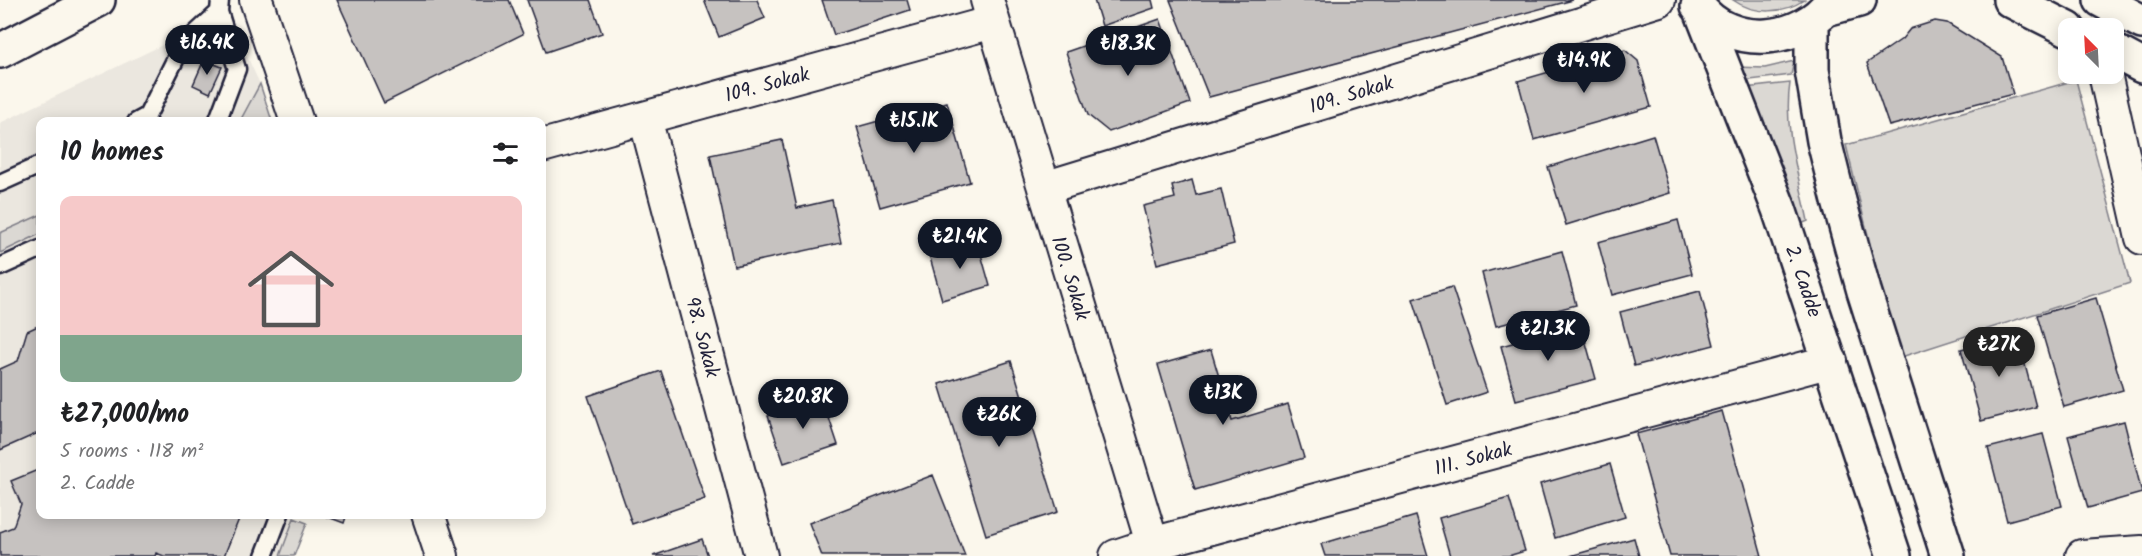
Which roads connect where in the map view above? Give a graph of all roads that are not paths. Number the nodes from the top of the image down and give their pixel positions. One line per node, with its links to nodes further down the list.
1 (98, 0): 13 (main road)
2 (256, 0): 19 (street)
3 (1659, 0): 24 (street, 109. Sokak)
4 (1859, 0): 9 (main road)
5 (2010, 0): 12 (main road)
6 (2101, 0): 11 (main road)
7 (1698, 5): 9 (main road); 28 (main road, 2. Cadde)
8 (219, 6): 17 (lane); 18 (lane)
9 (1823, 10): 38 (main road)
10 (990, 11): 20 (street, 109. Sokak); 24 (street, 100. Sokak)
11 (2142, 22)
12 (2058, 24)
13 (0, 51)
14 (2124, 56): 15 (main road)
15 (2142, 66)
16 (2107, 84): 25 (street)
17 (145, 117)
18 (219, 117)
19 (295, 117)
20 (645, 118): 21 (street, 109. Sokak); 35 (street, 98. Sokak)
21 (546, 145)
22 (36, 167): 23 (lane)
23 (0, 183)
24 (1044, 188): 31 (street, 100. Sokak)
25 (2142, 238)
26 (36, 251): 27 (lane)
27 (0, 267)
28 (1831, 362): 31 (street, 111. Sokak); 37 (main road, 2. Cadde)
29 (278, 519): 33 (lane)
30 (430, 519): 34 (street)
31 (1154, 550): 36 (street, 111. Sokak)
32 (2142, 552): 39 (street)
33 (264, 556)
34 (442, 556)
35 (761, 556)
36 (1116, 556)
37 (1894, 556)
38 (1948, 556)
39 (2082, 556)

